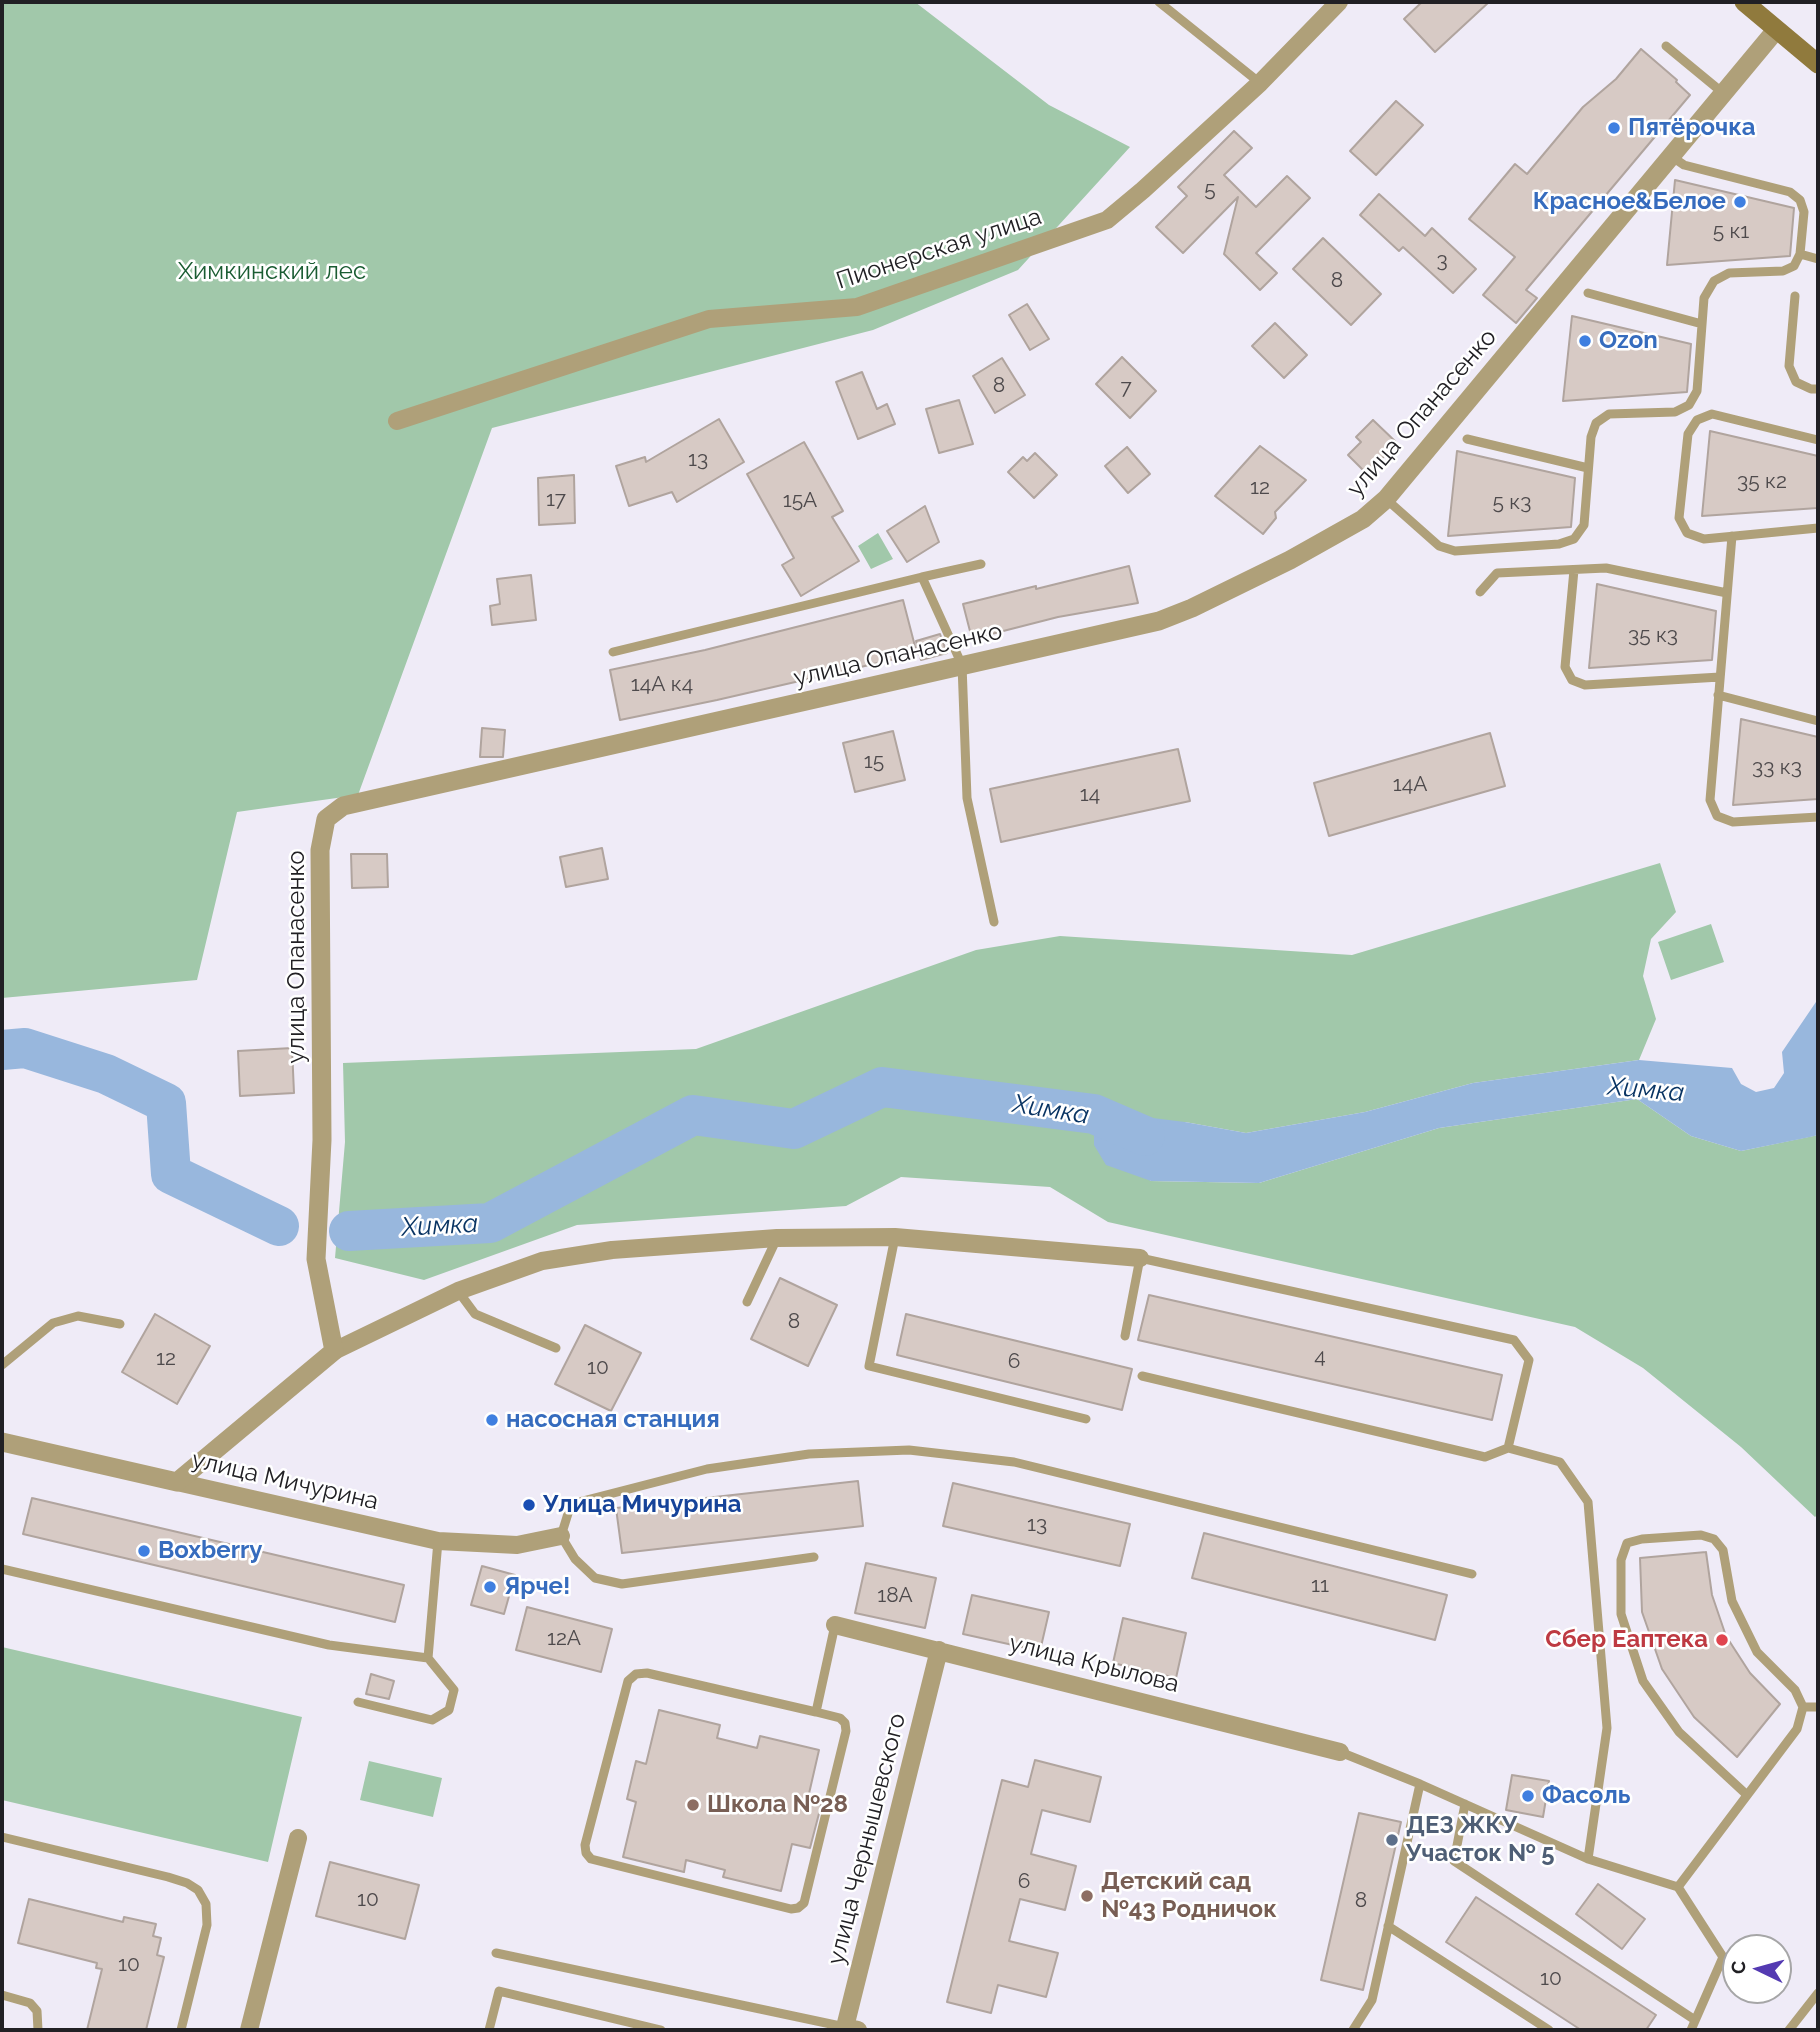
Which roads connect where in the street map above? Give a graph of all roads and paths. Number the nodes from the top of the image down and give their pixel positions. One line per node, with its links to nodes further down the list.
1 (1159, 2): 7 (lane)
2 (1339, 2): 7 (street, Пионерская улица)
3 (1744, 2): 4 (main road)
4 (1776, 30): 6 (main road); 8 (street, улица Опанасенко)
5 (1666, 46): 8 (lane)
6 (1818, 64)
7 (1260, 83): 16 (street, Пионерская улица)
8 (1730, 92): 9 (street, улица Опанасенко)
9 (1671, 156): 10 (lane); 20 (street, улица Опанасенко)
10 (1800, 254): 11 (lane); 14 (lane)
11 (1818, 259)
12 (1588, 293): 14 (lane)
13 (1795, 296): 15 (lane)
14 (1702, 324): 19 (lane)
15 (1818, 389)
16 (397, 421)
17 (1467, 439): 19 (lane)
18 (1818, 440): 22 (lane)
19 (1588, 468): 20 (lane)
20 (1385, 499): 29 (street, улица Опанасенко)
21 (1818, 528): 22 (lane)
22 (1732, 536): 27 (lane)
23 (981, 564): 25 (lane)
24 (1574, 570): 26 (lane); 27 (lane); 30 (lane)
25 (922, 577): 28 (lane); 29 (lane)
26 (1480, 592)
27 (1727, 593): 30 (lane)
28 (613, 652)
29 (962, 665): 34 (lane); 43 (street, улица Опанасенко)
30 (1720, 677): 31 (lane)
31 (1718, 695): 32 (lane); 33 (lane)
32 (1818, 721)
33 (1818, 817)
34 (994, 922)
35 (895, 1237): 36 (street); 37 (street); 46 (lane)
36 (777, 1238): 38 (street); 39 (lane)
37 (1140, 1258): 41 (lane); 48 (lane)
38 (458, 1291): 42 (lane); 43 (street)
39 (747, 1302)
40 (120, 1324): 44 (lane)
41 (1125, 1336)
42 (556, 1348)
43 (334, 1350): 49 (street)
44 (2, 1365)
45 (1142, 1376): 48 (lane)
46 (1086, 1419)
47 (2, 1442): 49 (street, улица Мичурина)
48 (1508, 1448): 68 (lane)
49 (177, 1482): 51 (street, улица Мичурина)
50 (561, 1536): 51 (street, улица Мичурина); 52 (lane); 54 (lane)
51 (439, 1541): 57 (lane)
52 (814, 1557)
53 (2, 1569): 57 (lane)
54 (1472, 1574)
55 (835, 1625): 56 (street, улица Крылова); 61 (lane)
56 (939, 1650): 62 (street, улица Крылова); 76 (street, улица Чернышевского)
57 (428, 1658): 58 (lane)
58 (358, 1702)
59 (1803, 1707): 60 (lane); 64 (lane); 64 (lane)
60 (1818, 1707)
61 (816, 1712): 61 (lane)
62 (1340, 1752): 63 (lane)
63 (1420, 1784): 65 (lane); 70 (lane)
64 (1746, 1796): 69 (lane)
65 (1465, 1804): 68 (lane); 74 (lane)
66 (2, 1837): 78 (lane)
67 (298, 1838): 79 (street)
68 (1588, 1859): 69 (lane)
69 (1678, 1887): 74 (lane)
70 (1388, 1926): 82 (lane); 83 (lane)
71 (496, 1953): 75 (lane)
72 (1818, 1993): 85 (lane)
73 (2, 1994): 77 (lane)
74 (1695, 2020): 84 (lane)
75 (809, 2025): 76 (lane)
76 (852, 2029)
77 (38, 2030)
78 (181, 2030)
79 (248, 2030)
80 (489, 2030): 81 (lane)
81 (661, 2030)
82 (1353, 2030)
83 (1549, 2030)
84 (1691, 2030)
85 (1789, 2030)

